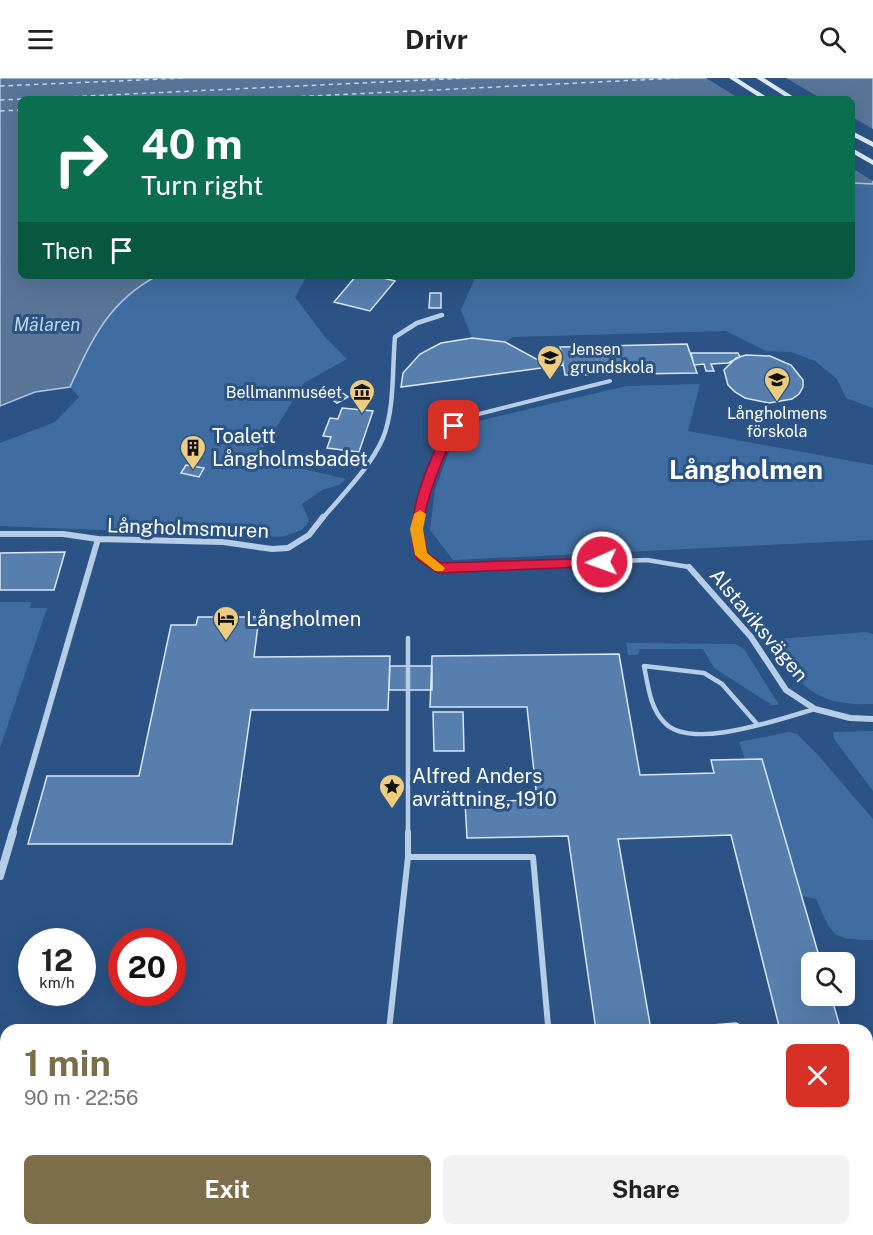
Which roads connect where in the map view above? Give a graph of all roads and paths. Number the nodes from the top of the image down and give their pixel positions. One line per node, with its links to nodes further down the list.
1 (732, 78): 3 (main road)
2 (759, 78): 4 (main road)
3 (762, 96)
4 (789, 96)
5 (855, 135): 6 (main road)
6 (873, 145)
7 (855, 152): 8 (main road)
8 (873, 163)
9 (442, 315): 12 (street, Långholmsmuren)
10 (610, 381): 13 (lane)
11 (0, 534): 12 (street)
12 (98, 539): 19 (street, Långholmsmuren)
13 (689, 567): 15 (street, Alstaviksvägen)
14 (408, 638): 18 (lane)
15 (815, 709): 16 (street, Alstaviksvägen); 17 (lane)
16 (873, 719)
17 (757, 724): 17 (lane)
18 (408, 858): 20 (lane); 21 (lane)
19 (0, 876)
20 (390, 1024)
21 (548, 1024)

